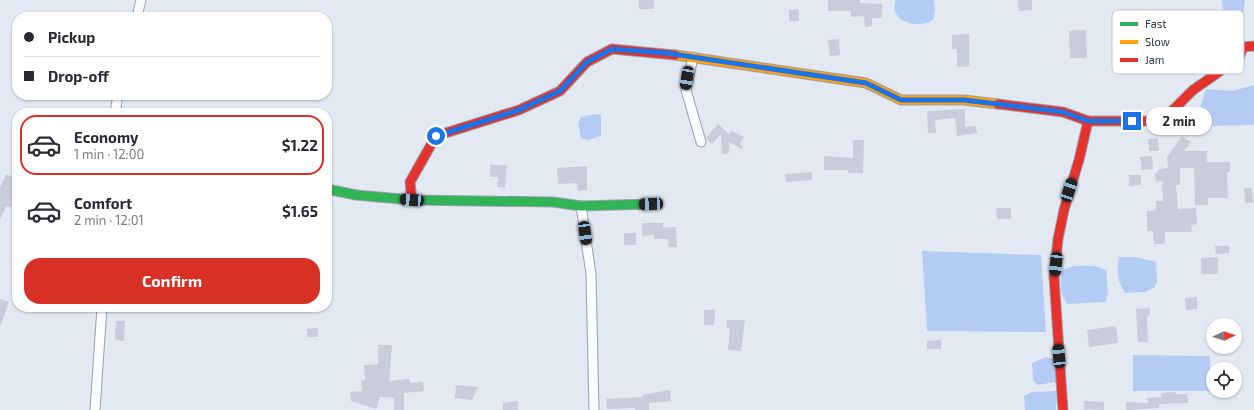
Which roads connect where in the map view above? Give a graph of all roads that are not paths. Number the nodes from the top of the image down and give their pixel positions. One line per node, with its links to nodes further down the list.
1 (141, 0): 2 (street)
2 (138, 12)
3 (1254, 46): 4 (street)
4 (1244, 47)
5 (693, 57): 7 (street); 8 (street); 10 (street)
6 (1216, 74): 7 (street)
7 (1088, 121): 16 (street)
8 (701, 142)
9 (332, 190): 10 (street)
10 (412, 200): 12 (street)
11 (651, 204): 12 (street)
12 (581, 206): 15 (street)
13 (102, 312): 14 (street)
14 (95, 410)
15 (594, 410)
16 (1063, 410)

